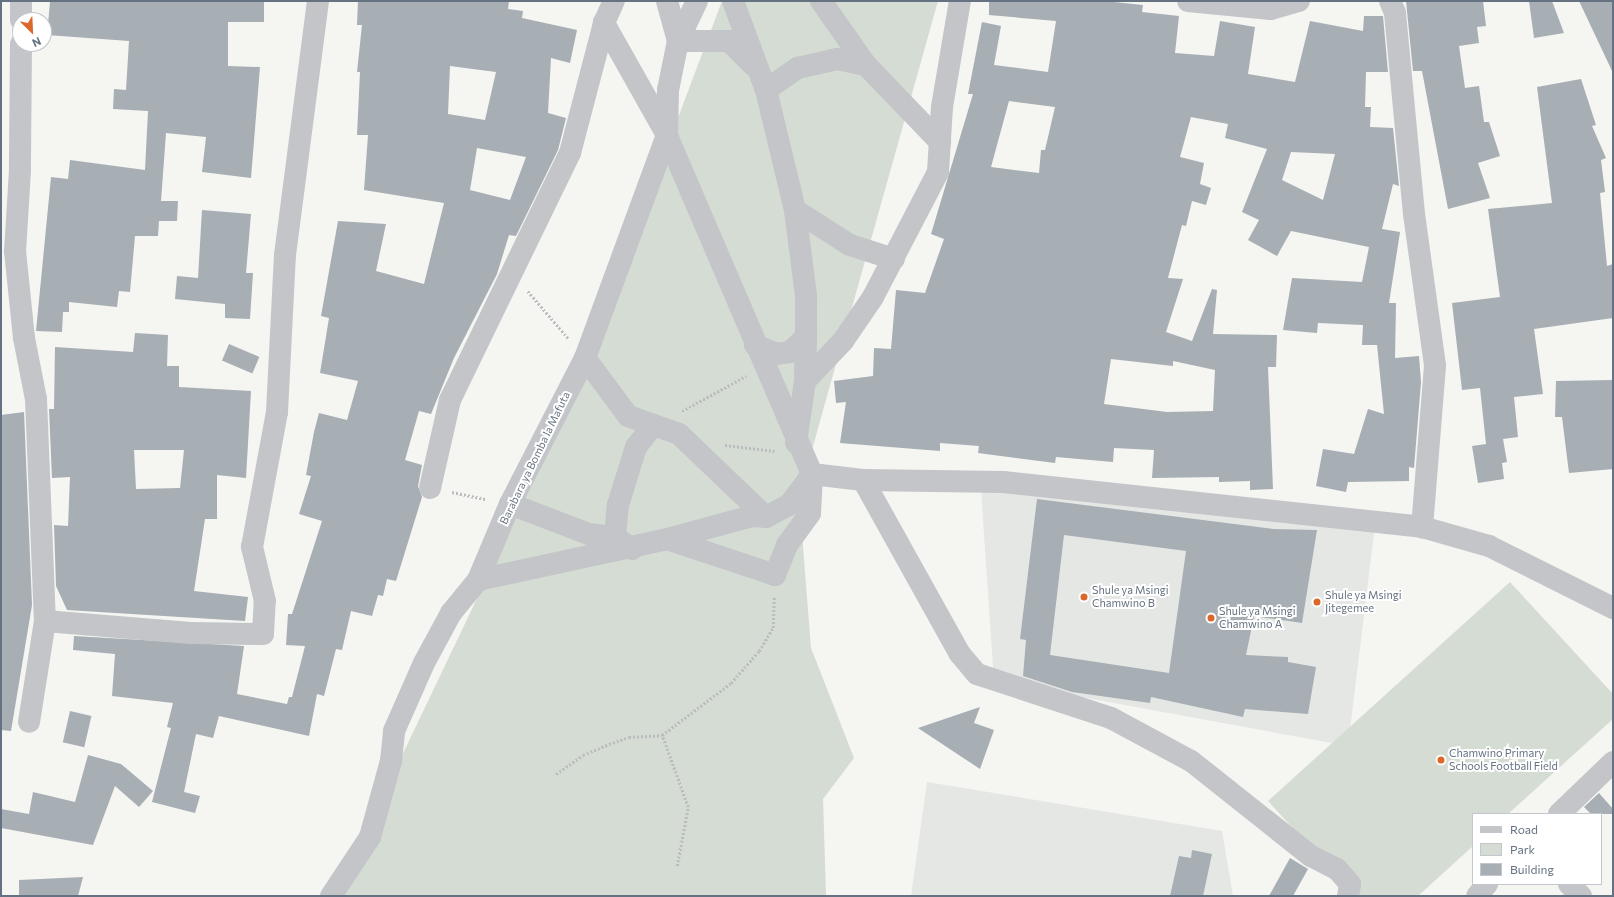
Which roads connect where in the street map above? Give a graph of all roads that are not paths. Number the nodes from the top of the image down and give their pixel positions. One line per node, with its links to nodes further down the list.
1 (21, 1): 12 (street)
2 (318, 1): 38 (street)
3 (614, 1): 13 (street)
4 (667, 1): 14 (street)
5 (697, 1): 14 (street, Barabara ya Bomba la Mafuta)
6 (733, 1): 17 (street)
7 (821, 1): 16 (street)
8 (960, 1): 19 (street)
9 (1188, 1): 10 (street)
10 (1299, 1)
11 (1390, 1): 33 (street)
12 (21, 12)
13 (604, 23): 18 (street); 30 (street)
14 (678, 41): 17 (street); 18 (street, Barabara ya Bomba la Mafuta)
15 (21, 52): 38 (street)
16 (866, 65): 17 (street); 19 (street)
17 (762, 81): 20 (street)
18 (666, 135): 23 (street); 24 (street, Barabara ya Bomba la Mafuta)
19 (940, 142): 21 (street)
20 (795, 210): 21 (street); 22 (street)
21 (894, 259): 25 (street)
22 (806, 336): 23 (street); 25 (street)
23 (755, 345): 27 (street)
24 (585, 358): 26 (street); 31 (street, Barabara ya Bomba la Mafuta)
25 (805, 381): 27 (street)
26 (653, 425): 32 (street); 35 (street)
27 (798, 446): 28 (street)
28 (812, 474): 29 (street); 32 (street); 34 (street)
29 (863, 480): 33 (street); 45 (street)
30 (430, 488)
31 (510, 504): 35 (street); 36 (street, Barabara ya Bomba la Mafuta)
32 (766, 518): 34 (street)
33 (1422, 527): 37 (street)
34 (667, 539): 35 (street)
35 (624, 543): 36 (street)
36 (478, 580): 44 (street, Barabara ya Bomba la Mafuta)
37 (1613, 608)
38 (45, 621): 39 (street)
39 (29, 722)
40 (1613, 762): 41 (street)
41 (1560, 813)
42 (1486, 885): 46 (street)
43 (1571, 885): 47 (street)
44 (331, 896)
45 (1348, 896)
46 (1477, 896)
47 (1581, 896)

